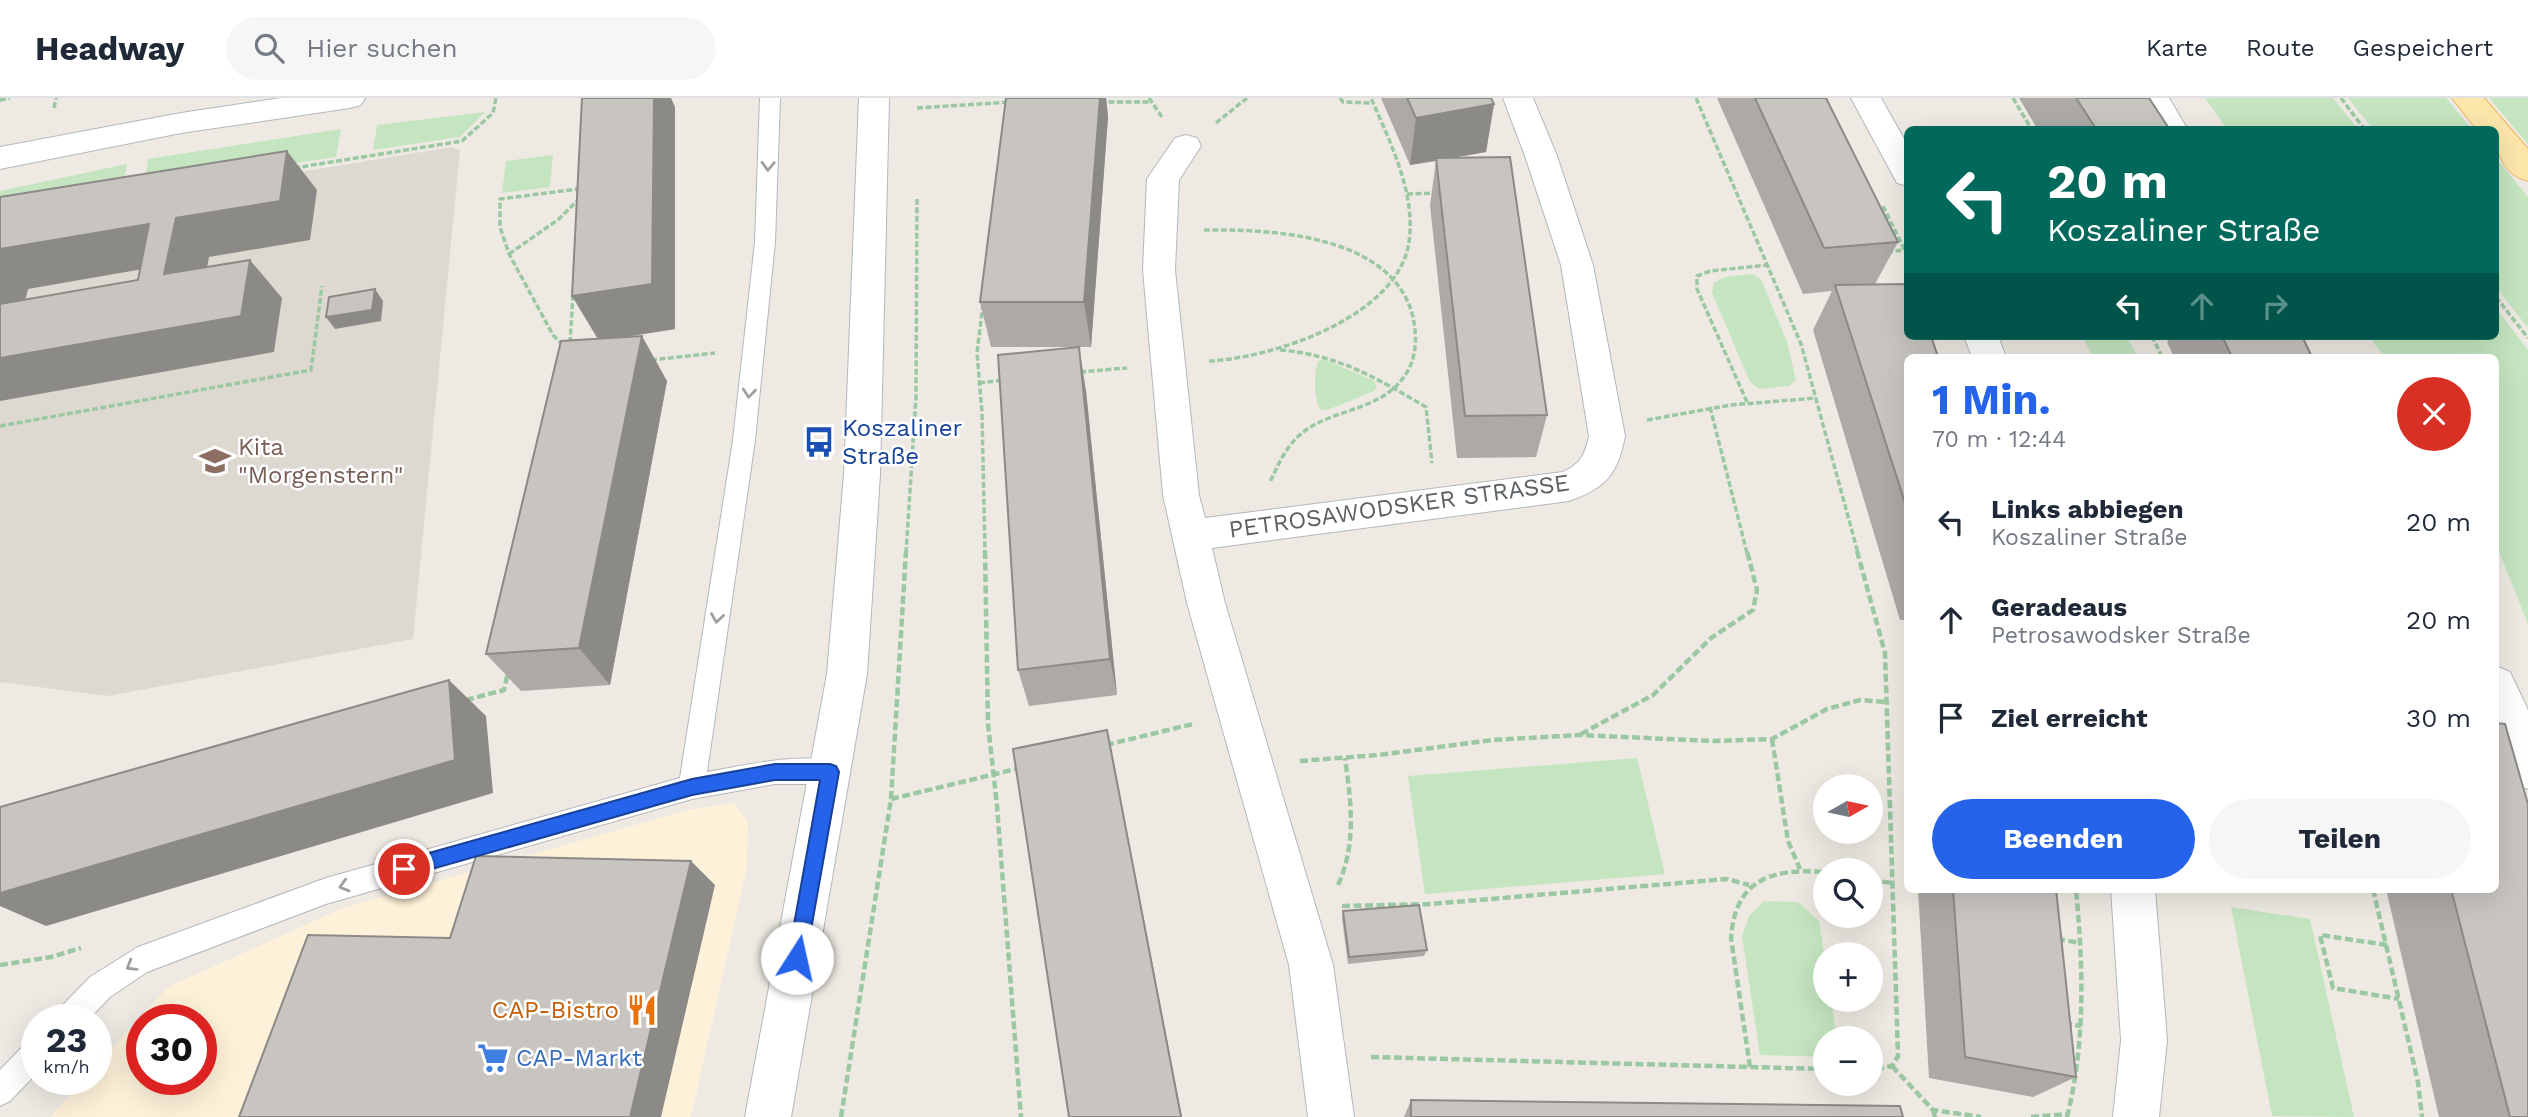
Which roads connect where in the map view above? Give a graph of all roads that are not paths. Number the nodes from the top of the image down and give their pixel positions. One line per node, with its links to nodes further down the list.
1 (351, 98): 12 (street)
2 (771, 98): 19 (lane, one-way to 19)
3 (874, 98): 18 (street)
4 (1518, 98): 15 (street, PETROSAWODSKER STRASSE)
5 (1866, 98): 13 (street)
6 (2154, 98): 8 (street)
7 (2467, 98): 9 (main road)
8 (2171, 126)
9 (2491, 126)
10 (2499, 136): 14 (main road)
11 (1186, 146): 15 (street)
12 (0, 158)
13 (1904, 168)
14 (2528, 170)
15 (1189, 536): 25 (street)
16 (2499, 695): 17 (street)
17 (2528, 770)
18 (830, 772): 19 (lane); 24 (street)
19 (692, 787): 21 (lane, one-way to 21)
20 (2133, 893): 26 (street)
21 (84, 1004)
22 (21, 1069): 23 (lane)
23 (0, 1091)
24 (768, 1117)
25 (1331, 1117)
26 (2136, 1117)

